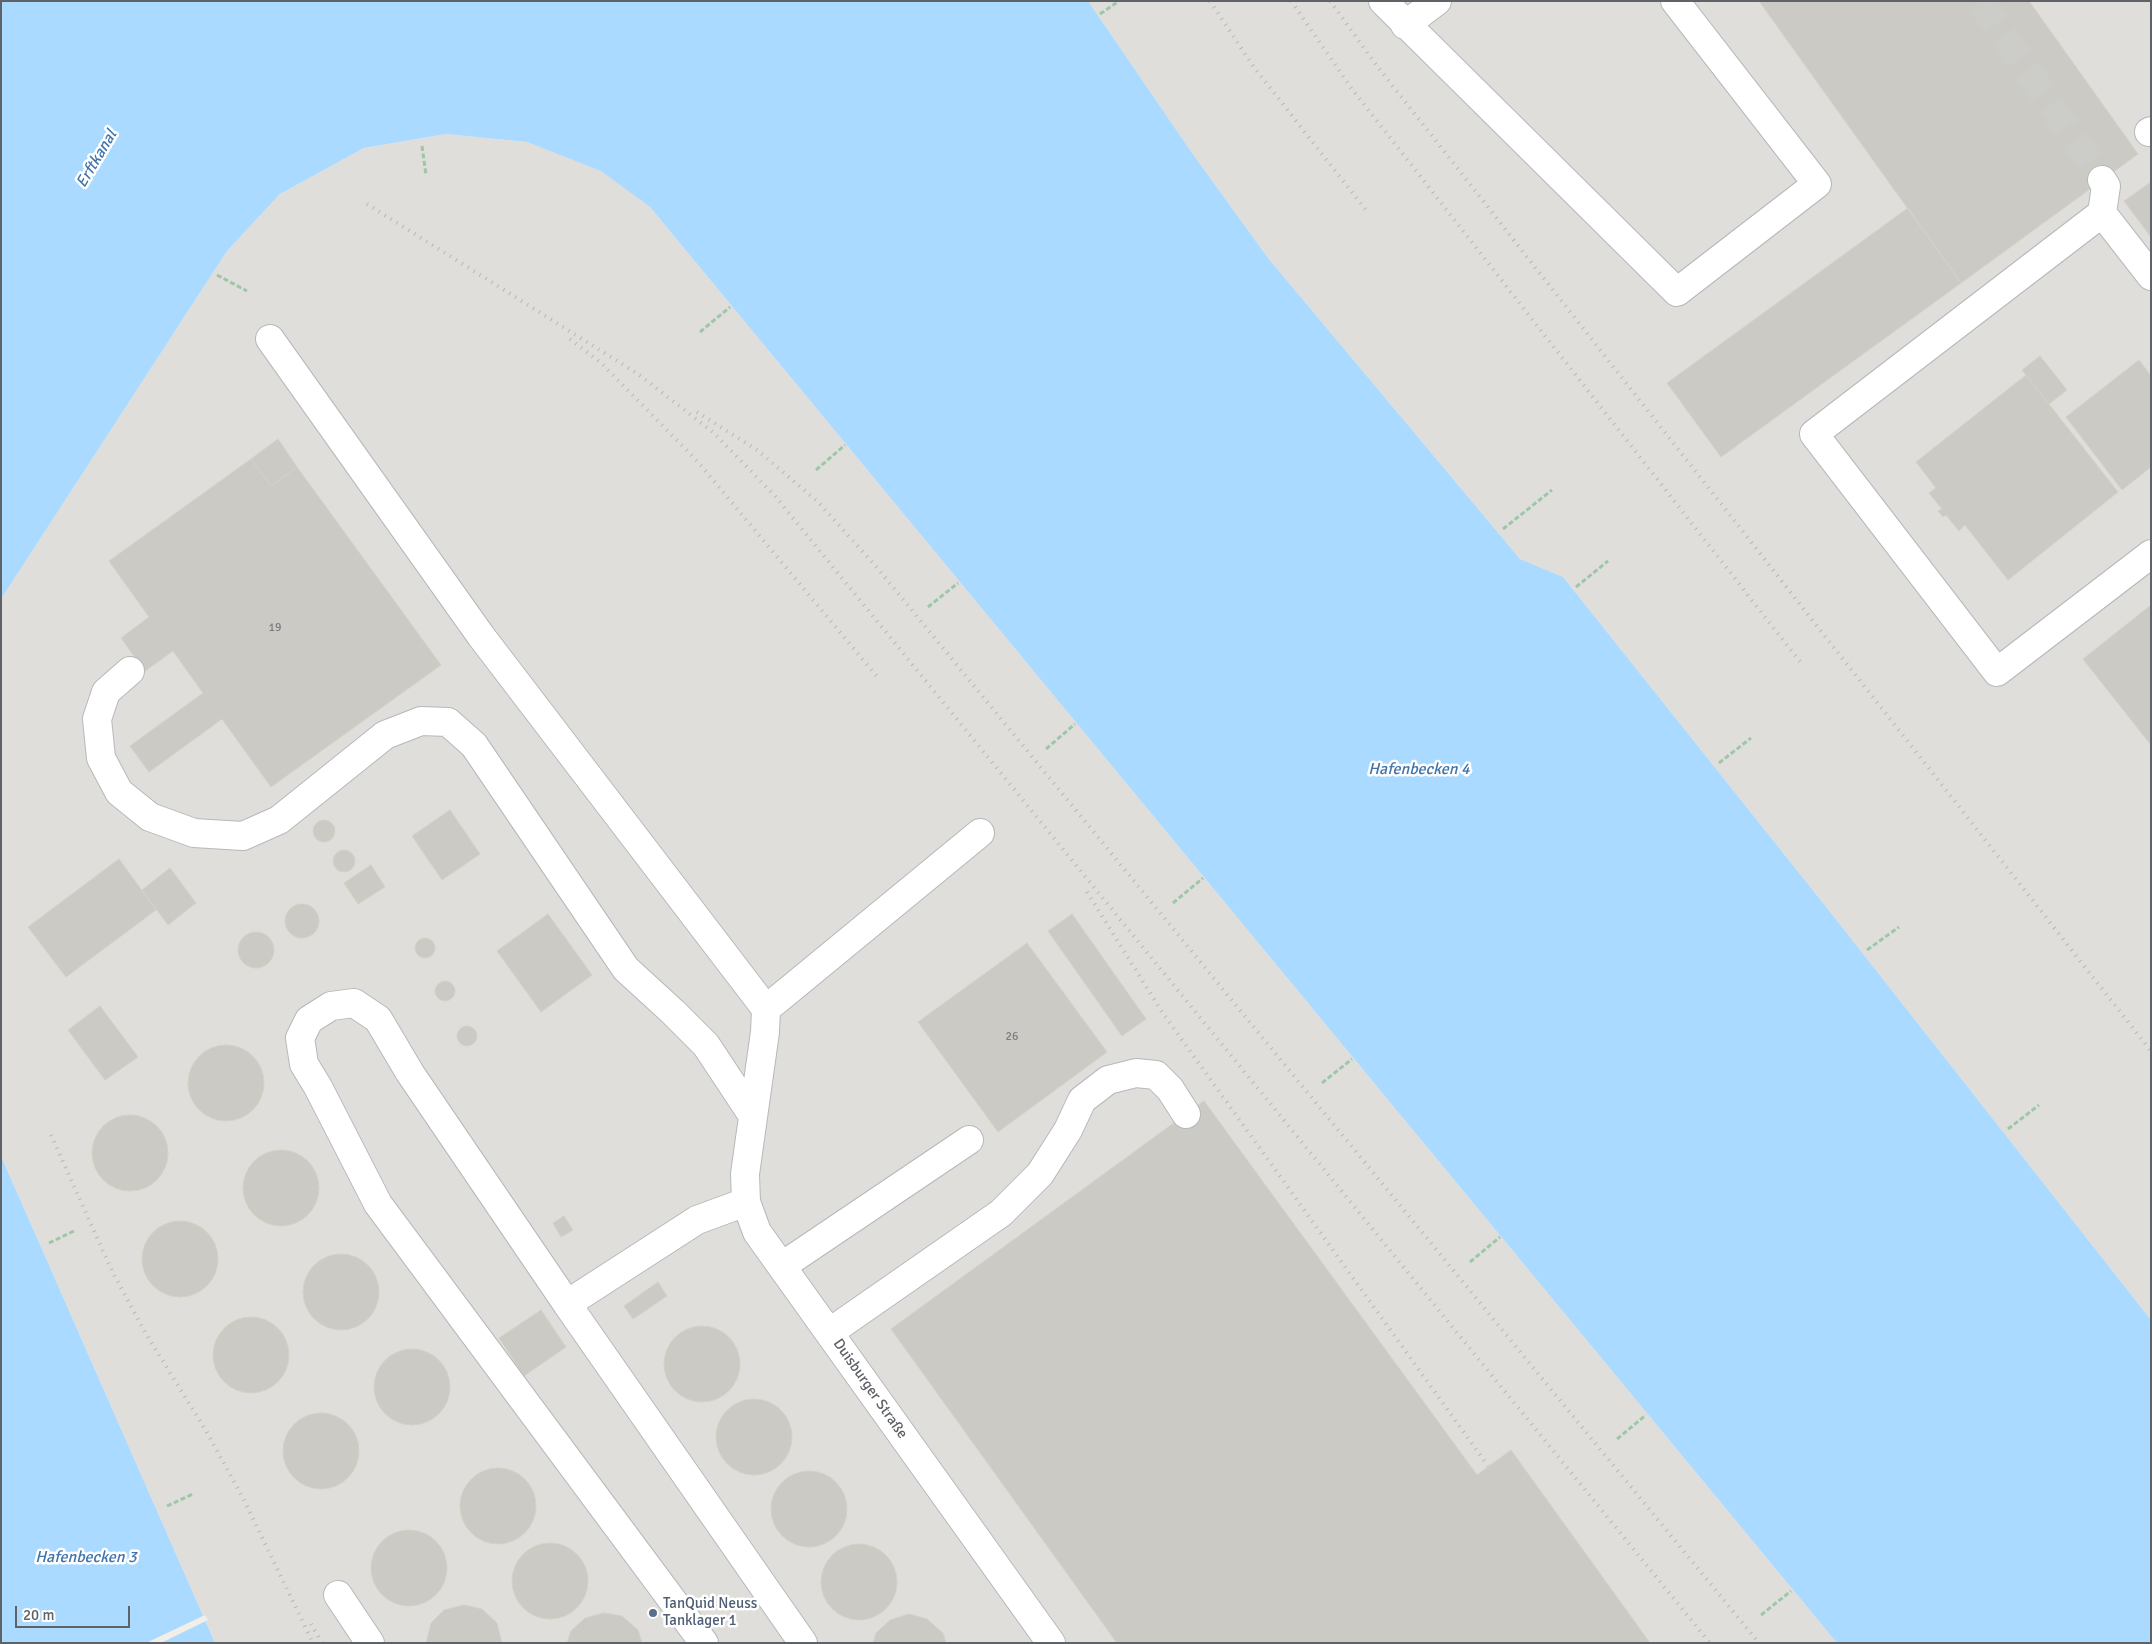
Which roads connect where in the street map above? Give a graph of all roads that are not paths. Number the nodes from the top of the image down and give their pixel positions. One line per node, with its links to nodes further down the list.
1 (1383, 1): 4 (street)
2 (1438, 1): 4 (street)
3 (1675, 1): 4 (street)
4 (1405, 25)
5 (2102, 180): 6 (street)
6 (2102, 213): 7 (street); 9 (street)
7 (2151, 276)
8 (270, 339): 12 (street)
9 (2151, 554)
10 (130, 671): 14 (street)
11 (980, 833): 12 (street)
12 (766, 1009): 14 (street, Duisburger Straße)
13 (1186, 1114): 19 (street)
14 (753, 1116): 16 (street, Duisburger Straße)
15 (968, 1140): 17 (street)
16 (746, 1202): 17 (street, Duisburger Straße); 18 (street)
17 (782, 1266): 19 (street, Duisburger Straße)
18 (568, 1304): 22 (street); 23 (street)
19 (830, 1332): 24 (street, Duisburger Straße)
20 (338, 1595): 21 (street)
21 (370, 1643)
22 (704, 1643)
23 (802, 1643)
24 (1051, 1643)

